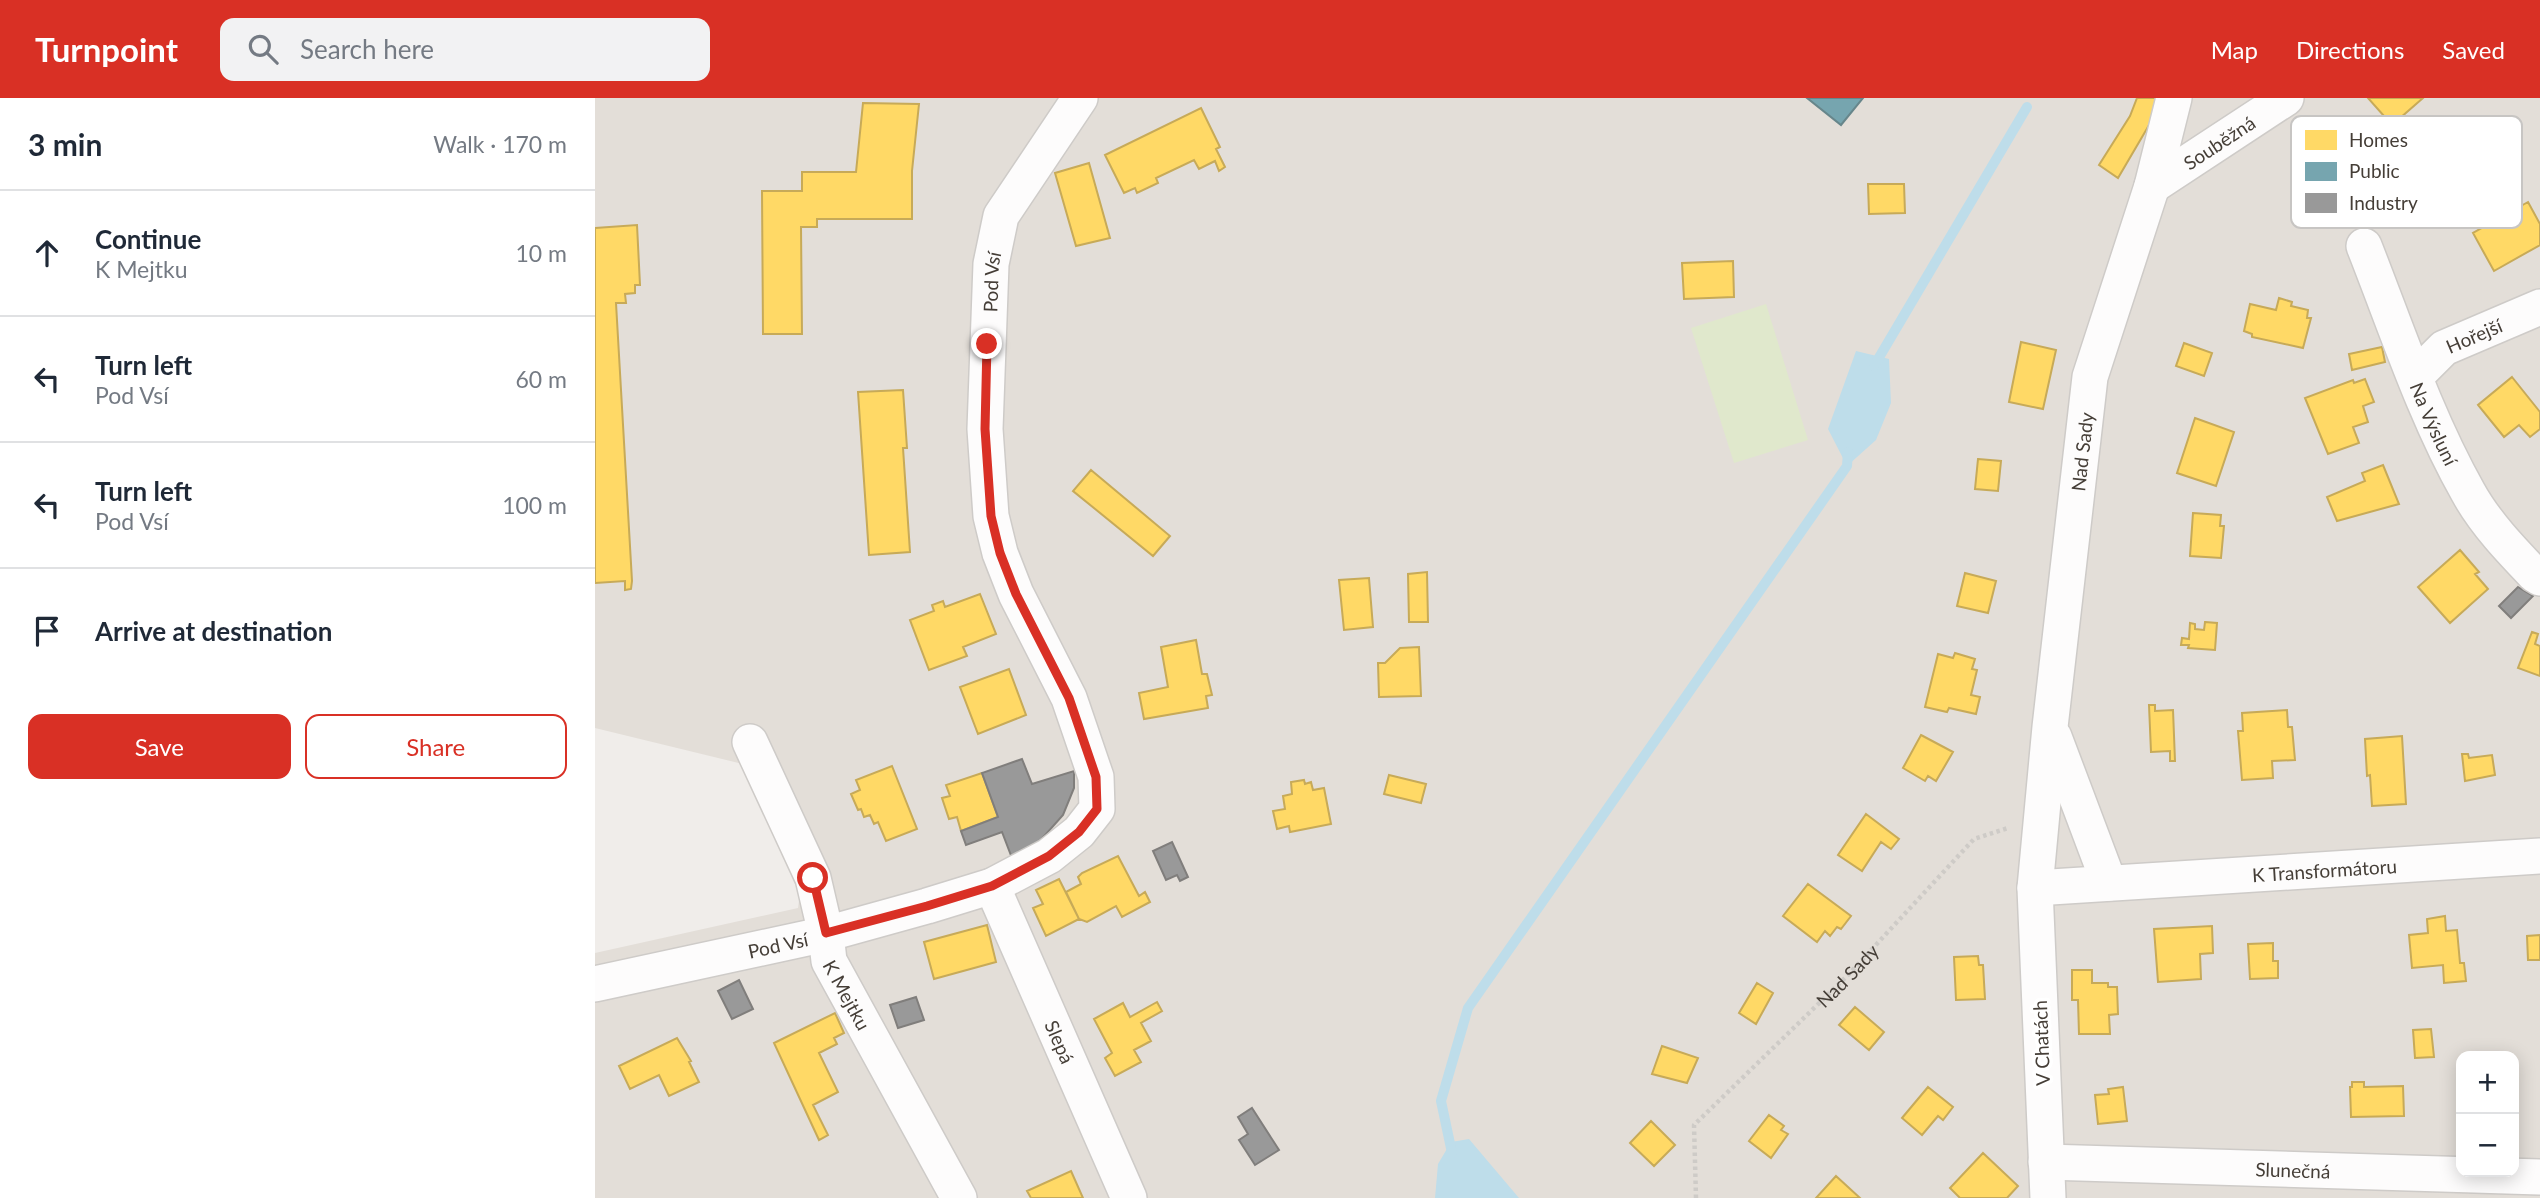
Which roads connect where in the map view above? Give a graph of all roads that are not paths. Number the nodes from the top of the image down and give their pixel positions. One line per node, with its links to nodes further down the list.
1 (1080, 98): 13 (street, Pod Vsí)
2 (2174, 98): 4 (street, Nad Sady)
3 (2286, 98): 4 (street, Souběžná)
4 (2151, 186): 9 (street, Nad Sady)
5 (2364, 246): 7 (street, Na Výsluní)
6 (2540, 307): 7 (street, Hořejší)
7 (2416, 376): 8 (street, Na Výsluní)
8 (2540, 578)
9 (2050, 727): 12 (street); 14 (street, Nad Sady)
10 (750, 742): 15 (street, K Mejtku)
11 (2540, 856): 12 (street, K Transformátoru)
12 (2109, 883): 14 (street, K Transformátoru)
13 (992, 886): 15 (street, Pod Vsí); 20 (street, Slepá)
14 (2035, 888): 17 (street, V Chatách)
15 (826, 933): 16 (street, Pod Vsí); 19 (street, K Mejtku)
16 (595, 984)
17 (2046, 1162): 18 (street, Slunečná); 21 (street, V Chatách)
18 (2540, 1177)
19 (959, 1198)
20 (1129, 1198)
21 (2048, 1198)

